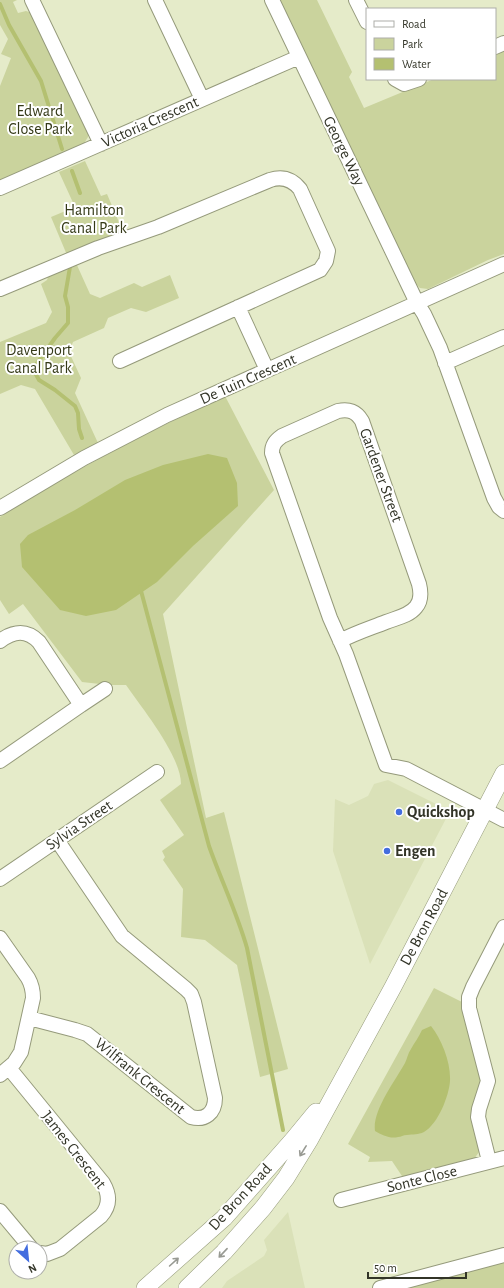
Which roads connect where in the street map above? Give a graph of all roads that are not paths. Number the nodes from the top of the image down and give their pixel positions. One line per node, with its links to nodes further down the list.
1 (32, 0): 10 (street)
2 (155, 0): 9 (street)
3 (272, 0): 6 (street, George Way)
4 (356, 0): 5 (street)
5 (366, 20)
6 (299, 57): 9 (street, Victoria Crescent); 14 (street, George Way)
7 (397, 80): 8 (street)
8 (416, 80)
9 (202, 99): 10 (street, Victoria Crescent)
10 (101, 144): 11 (street, Victoria Crescent)
11 (0, 188)
12 (504, 264): 14 (street, De Tuin Crescent)
13 (0, 289): 15 (street)
14 (417, 303): 18 (street, George Way); 19 (street, De Tuin Crescent)
15 (238, 307): 17 (street); 19 (street)
16 (504, 337): 18 (street)
17 (120, 361)
18 (445, 363): 21 (street, George Way)
19 (267, 370): 20 (street, De Tuin Crescent)
20 (0, 508)
21 (504, 511)
22 (0, 641): 25 (street)
23 (340, 641): 23 (street, Gardener Street); 29 (street, Gardener Street)
24 (105, 689): 25 (street)
25 (81, 705): 26 (street)
26 (0, 760)
27 (157, 772): 31 (street, Sylvia Street)
28 (504, 773): 29 (street, De Bron Road)
29 (485, 810): 30 (street); 37 (street, De Bron Road)
30 (504, 820)
31 (57, 840): 32 (street, Sylvia Street); 35 (street, Wilfrank Crescent)
32 (0, 879)
33 (504, 927): 39 (street)
34 (0, 938): 35 (street)
35 (29, 1018): 36 (street)
36 (4, 1072): 43 (street, James Crescent)
37 (342, 1080): 45 (street, De Bron Road, one-way to 37); 46 (street, De Bron Road, one-way to 46)
38 (504, 1158): 39 (street, Sonte Close)
39 (489, 1162): 40 (street, Sonte Close)
40 (341, 1200)
41 (0, 1211): 42 (street)
42 (24, 1240)
43 (48, 1253)
44 (504, 1255): 47 (street)
45 (145, 1288)
46 (187, 1288)
47 (380, 1288)

